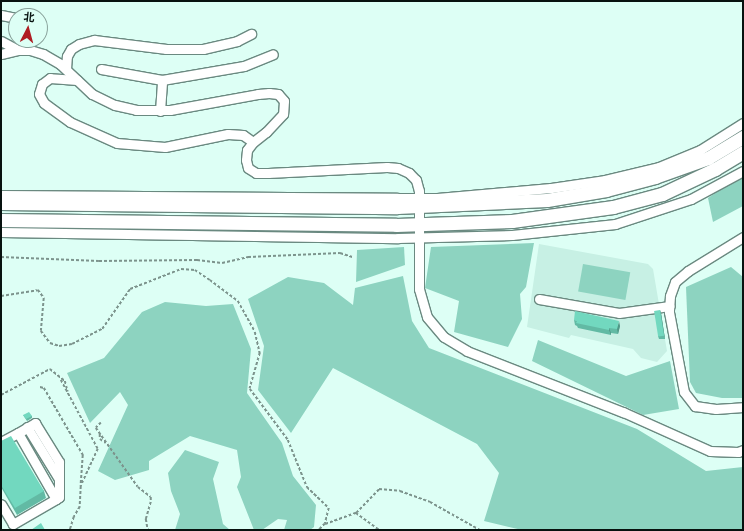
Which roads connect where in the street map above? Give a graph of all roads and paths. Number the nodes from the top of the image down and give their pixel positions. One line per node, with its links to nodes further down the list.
1 (250, 34): 7 (street)
2 (1, 41): 3 (street)
3 (18, 50): 4 (street); 5 (street)
4 (30, 50): 7 (street)
5 (1, 54)
6 (274, 54): 10 (street)
7 (66, 69): 9 (street)
8 (100, 70): 10 (street)
9 (77, 80): 11 (street); 14 (street)
10 (162, 80): 11 (street)
11 (160, 111): 14 (street)
12 (743, 123): 18 (street)
13 (743, 137): 18 (highway)
14 (253, 142): 18 (street)
15 (743, 152): 23 (highway)
16 (743, 171): 26 (street)
17 (1, 195): 18 (street)
18 (419, 202): 20 (highway); 23 (street)
19 (1, 203): 20 (highway)
20 (27, 203): 21 (highway)
21 (1, 206)
22 (1, 220): 23 (highway)
23 (419, 224): 26 (street)
24 (1, 232): 26 (street)
25 (743, 237): 31 (street)
26 (419, 238): 44 (street)
27 (352, 257): 28 (path)
28 (1, 258)
29 (1, 296): 49 (path)
30 (539, 299): 31 (street)
31 (670, 306): 36 (street)
32 (61, 380): 35 (path)
33 (40, 387): 45 (path)
34 (1, 395): 35 (path)
35 (69, 395): 43 (path)
36 (743, 407)
37 (101, 423): 39 (path)
38 (18, 433): 40 (street); 46 (street); 46 (street)
39 (100, 434): 41 (path); 42 (path)
40 (1, 442)
41 (101, 442): 42 (path); 43 (path)
42 (107, 443): 51 (path)
43 (96, 445): 45 (path)
44 (743, 450)
45 (80, 486): 50 (path)
46 (56, 499): 47 (street)
47 (1, 504)
48 (356, 514): 49 (path); 53 (path); 54 (path)
49 (325, 524): 52 (path)
50 (70, 530)
51 (148, 530)
52 (319, 530)
53 (379, 530)
54 (480, 530)

